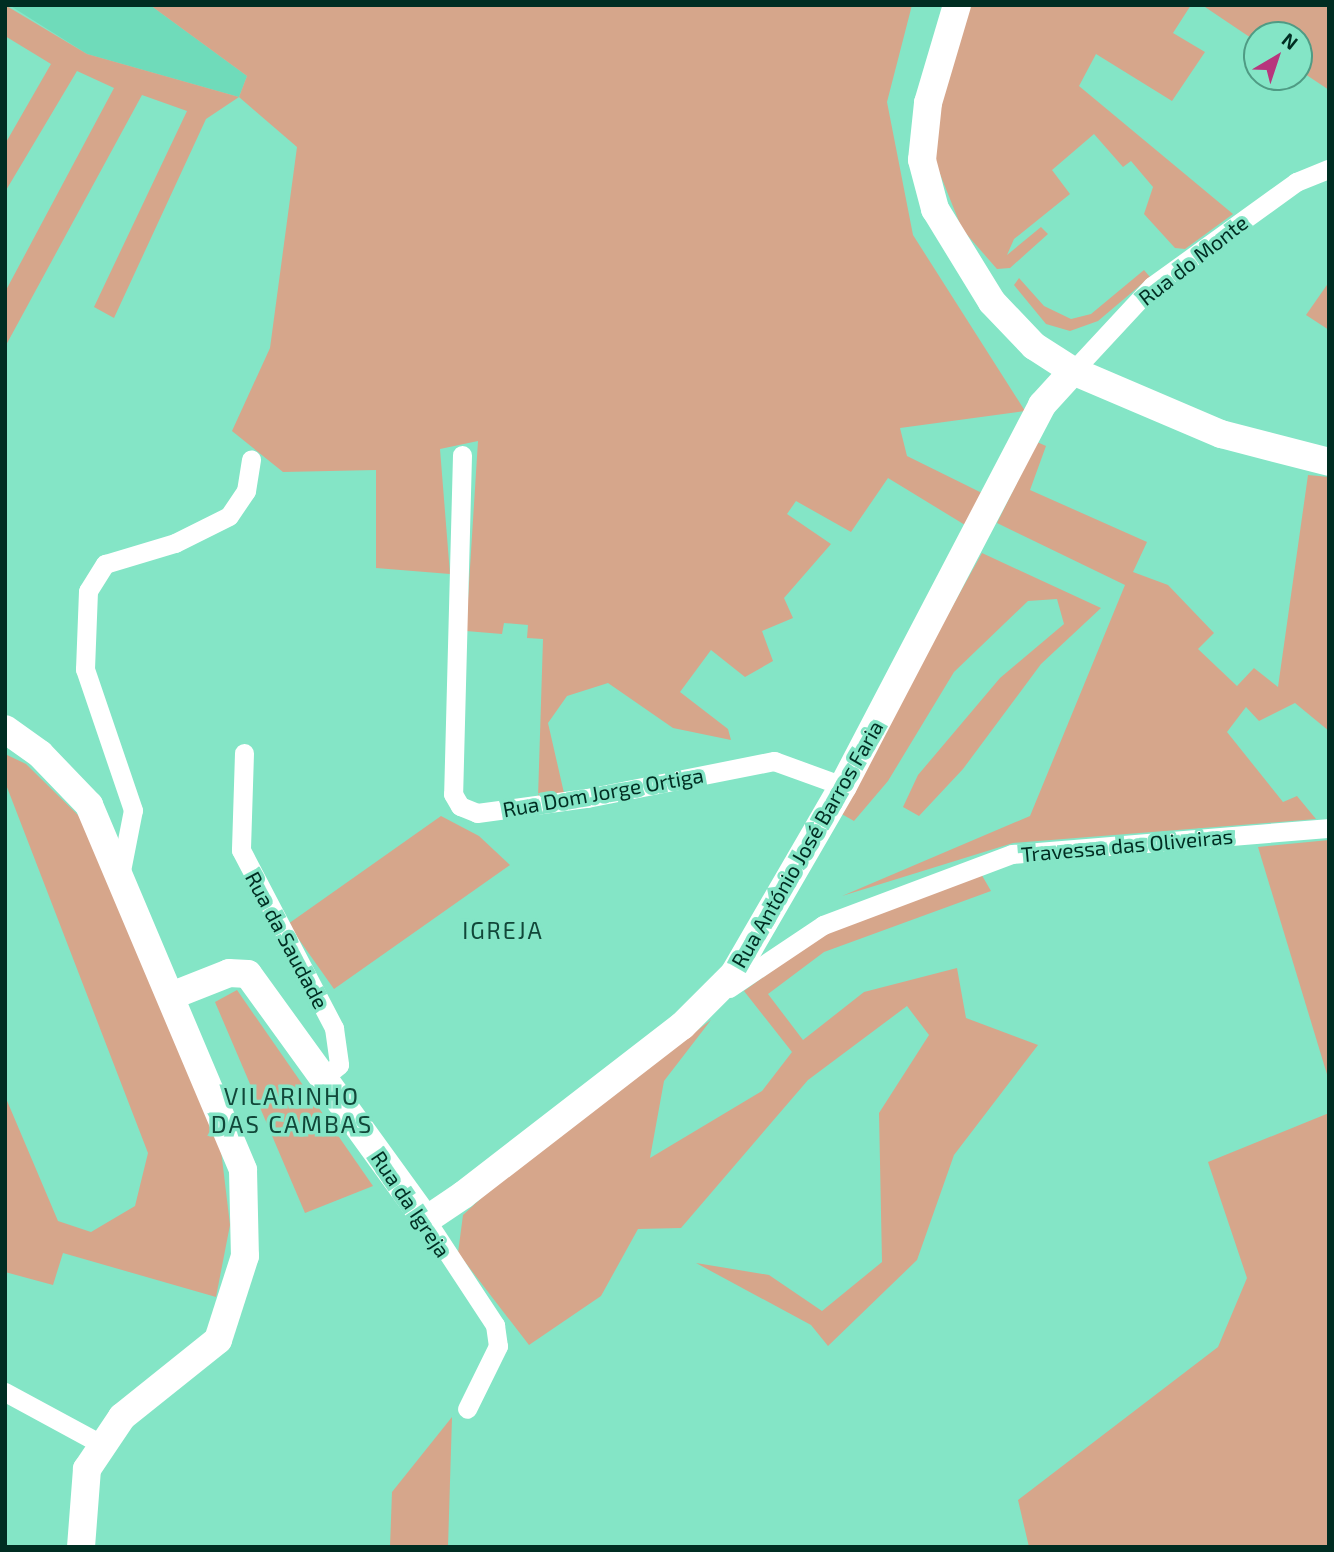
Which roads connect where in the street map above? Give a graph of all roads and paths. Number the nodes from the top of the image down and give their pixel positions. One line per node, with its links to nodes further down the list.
1 (957, 5): 3 (street)
2 (1329, 169): 3 (street, Rua do Monte)
3 (1073, 371): 6 (street); 9 (street, Rua António José Barros Faria)
4 (461, 455): 9 (street, Rua Dom Jorge Ortiga)
5 (251, 459): 11 (street)
6 (1329, 462)
7 (5, 729): 11 (street)
8 (244, 753): 14 (street, Rua da Saudade)
9 (843, 786): 13 (street, Rua António José Barros Faria)
10 (1327, 828): 13 (street, Travessa das Oliveiras)
11 (120, 876): 12 (street)
12 (171, 996): 14 (street, Rua da Igreja); 18 (street)
13 (710, 1000): 15 (street, Rua António José Barros Faria)
14 (324, 1077): 15 (street, Rua da Igreja)
15 (426, 1220): 17 (street, Rua da Igreja)
16 (5, 1392): 18 (street)
17 (467, 1409)
18 (103, 1445): 19 (street)
19 (81, 1547)

